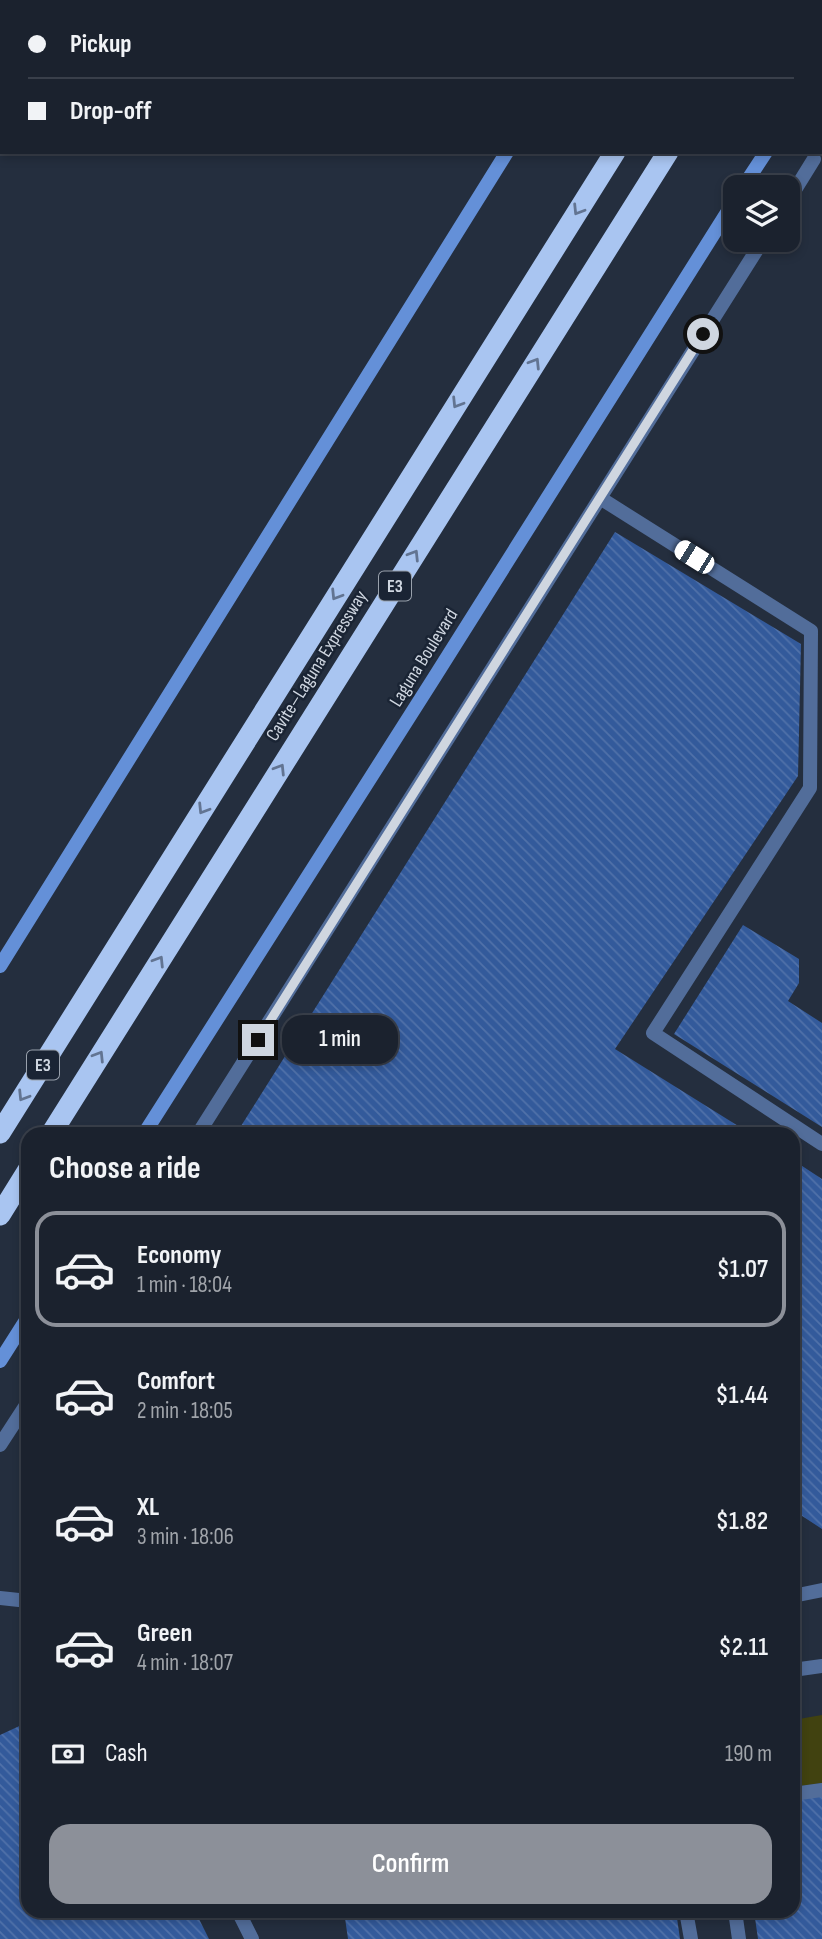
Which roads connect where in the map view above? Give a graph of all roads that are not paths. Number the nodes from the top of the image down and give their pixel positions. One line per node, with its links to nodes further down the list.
1 (506, 154): 11 (main road)
2 (614, 154): 17 (highway, Cavite–Laguna Expressway / E3, one-way to 17)
3 (667, 154): 12 (highway, Cavite–Laguna Expressway / E3, one-way to 3)
4 (765, 154): 6 (main road)
5 (814, 159): 7 (street)
6 (751, 175)
7 (800, 182)
8 (723, 219): 13 (main road, Laguna Boulevard)
9 (755, 252): 10 (street)
10 (600, 498): 14 (street); 15 (street)
11 (0, 966)
12 (55, 1127)
13 (148, 1127)
14 (202, 1127)
15 (796, 1127)
16 (800, 1130): 18 (street)
17 (0, 1133)
18 (822, 1144)
19 (21, 1181): 20 (highway)
20 (0, 1215)
21 (21, 1328): 22 (main road)
22 (0, 1360)
23 (21, 1413): 24 (street)
24 (0, 1445)
25 (822, 1590): 26 (street)
26 (800, 1595)
27 (0, 1598): 28 (street)
28 (21, 1600)
29 (822, 1666): 30 (street)
30 (800, 1669)
31 (822, 1790): 32 (street)
32 (800, 1793)
33 (242, 1918): 36 (street)
34 (687, 1918): 37 (street)
35 (736, 1918): 38 (street)
36 (252, 1939)
37 (691, 1939)
38 (739, 1939)

